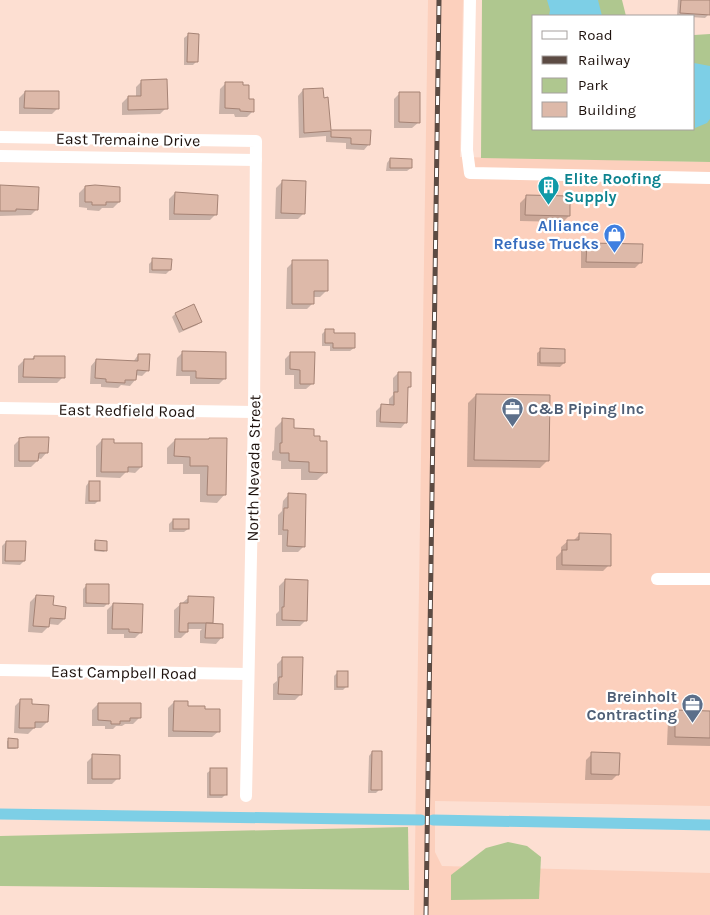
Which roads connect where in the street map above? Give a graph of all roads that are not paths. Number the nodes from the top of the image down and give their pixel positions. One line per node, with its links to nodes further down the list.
1 (470, 0): 6 (street)
2 (0, 137): 3 (street, East Tremaine Drive)
3 (256, 141): 5 (street, North Nevada Street)
4 (0, 156): 5 (street, East Tremaine Drive)
5 (256, 160): 8 (street, North Nevada Street)
6 (710, 178)
7 (0, 408): 8 (street, East Redfield Road)
8 (254, 412): 12 (street, North Nevada Street)
9 (657, 579): 10 (street)
10 (710, 579)
11 (0, 670): 12 (street, East Campbell Road)
12 (248, 674): 13 (street, North Nevada Street)
13 (246, 796)

